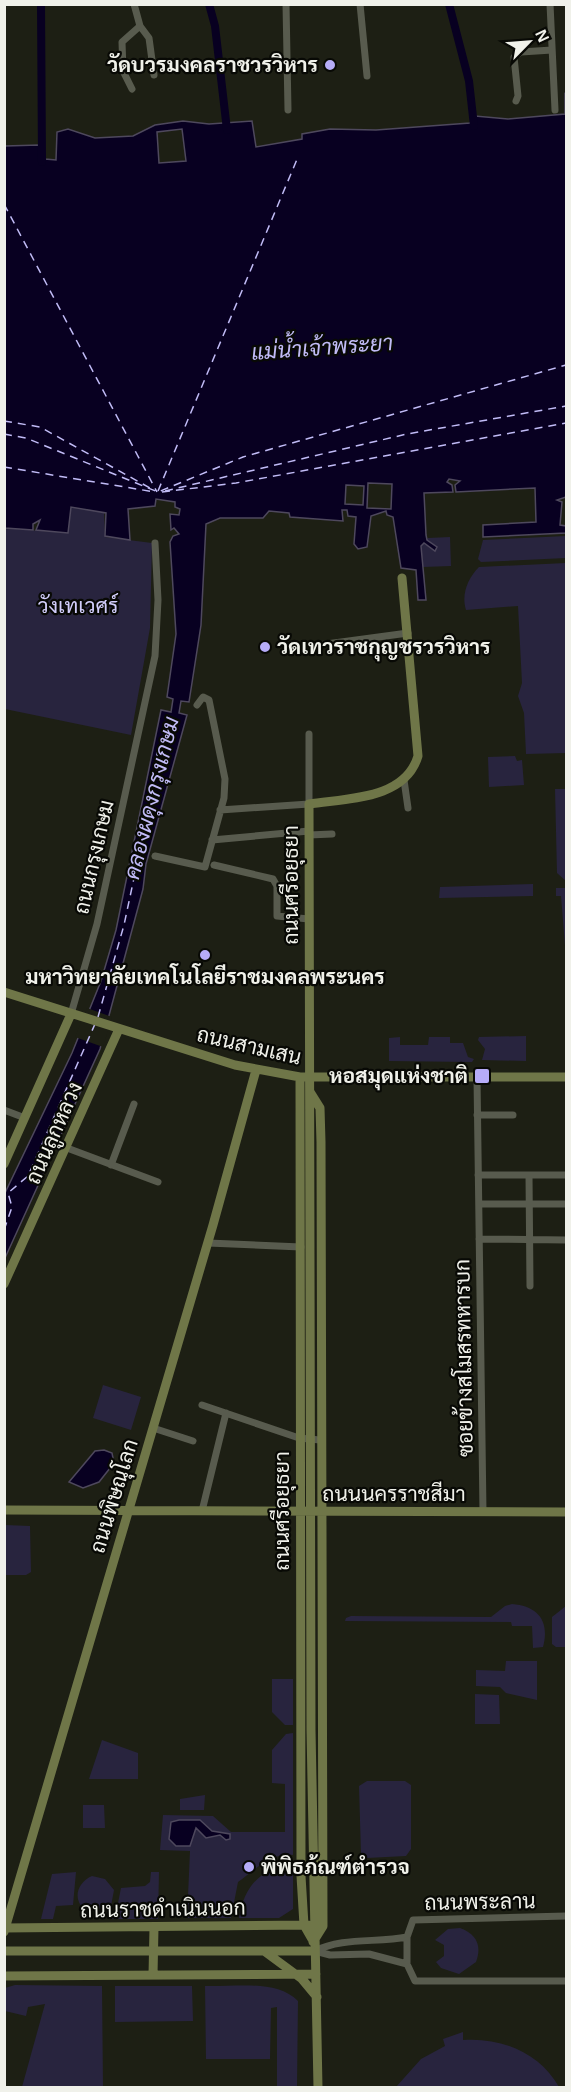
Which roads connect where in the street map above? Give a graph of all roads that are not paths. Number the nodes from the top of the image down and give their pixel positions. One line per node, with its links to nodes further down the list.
1 (134, 4): 5 (street)
2 (286, 4): 11 (street)
3 (360, 4): 8 (street)
4 (550, 4): 6 (street)
5 (140, 26): 7 (street); 9 (street)
6 (552, 50): 10 (street); 12 (street)
7 (154, 75)
8 (367, 76)
9 (132, 89)
10 (516, 101)
11 (288, 110)
12 (555, 110)
13 (155, 543): 30 (street, ถนนกรุงเกษม)
14 (402, 578): 15 (main road)
15 (408, 633): 16 (street); 19 (main road)
16 (319, 645)
17 (197, 705): 22 (street)
18 (309, 734): 20 (street)
19 (404, 780): 20 (main road, ถนนศรีอยุธยา); 21 (street)
20 (309, 804): 22 (street); 23 (main road, ถนนศรีอยุธยา)
21 (408, 808)
22 (220, 810): 25 (street)
23 (309, 833): 24 (street); 25 (street); 28 (main road, ถนนศรีอยุธยา)
24 (332, 834)
25 (212, 840): 26 (street)
26 (155, 856)
27 (214, 865): 28 (street)
28 (309, 919): 34 (main road, ถนนศรีอยุธยา)
29 (4, 992): 30 (main road, ถนนสามเสน)
30 (75, 1015): 31 (main road, ถนนสามเสน); 41 (main road, ถนนกรุงเกษม)
31 (116, 1027): 32 (main road, ถนนสามเสน); 42 (main road, ถนนลูกหลวง)
32 (256, 1070): 34 (main road, ถนนสามเสน); 59 (main road, ถนนพิษณุโลก)
33 (567, 1077): 35 (main road, ถนนสามเสน)
34 (305, 1078): 35 (main road, ถนนสามเสน); 36 (main road, ถนนศรีอยุธยา); 43 (main road, ถนนศรีอยุธยา)
35 (477, 1078): 39 (street, ซอยข้างสโมสรทหารบก)
36 (310, 1092): 43 (main road, ถนนศรีอยุธยา); 54 (main road, ถนนศรีอยุธยา)
37 (134, 1104): 45 (street)
38 (4, 1110): 41 (street)
39 (477, 1115): 40 (street); 48 (street, ซอยข้างสโมสรทหารบก)
40 (513, 1115)
41 (25, 1118): 44 (main road, ถนนกรุงเกษม)
42 (67, 1148): 45 (street); 63 (main road, ถนนลูกหลวง)
43 (305, 1163): 53 (main road, ถนนศรีอยุธยา)
44 (4, 1164)
45 (111, 1165): 49 (street)
46 (529, 1175): 47 (street); 48 (street); 51 (street)
47 (567, 1175)
48 (478, 1176): 50 (street, ซอยข้างสโมสรทหารบก)
49 (158, 1182)
50 (479, 1204): 51 (street); 56 (street, ซอยข้างสโมสรทหารบก)
51 (529, 1204): 52 (street); 57 (street)
52 (567, 1204)
53 (305, 1212): 55 (main road, ถนนศรีอยุธยา); 60 (main road, ถนนศรีอยุธยา)
54 (320, 1227): 55 (main road); 61 (main road, ถนนศรีอยุธยา)
55 (309, 1228): 62 (main road, ถนนศรีอยุธยา)
56 (479, 1239): 57 (street); 79 (street, ซอยข้างสโมสรทหารบก)
57 (530, 1240): 58 (street); 64 (street)
58 (567, 1240)
59 (208, 1243): 60 (street); 69 (main road, ถนนพิษณุโลก)
60 (301, 1247): 65 (main road, ถนนศรีอยุธยา)
61 (320, 1265): 62 (main road); 66 (main road, ถนนศรีอยุธยา)
62 (309, 1266): 65 (main road, ถนนศรีอยุธยา)
63 (4, 1284)
64 (530, 1286)
65 (306, 1323): 66 (main road); 70 (main road, ถนนศรีอยุธยา)
66 (320, 1329): 71 (main road, ถนนศรีอยุธยา)
67 (202, 1405): 68 (street)
68 (226, 1413): 70 (street); 75 (street)
69 (153, 1428): 72 (street); 74 (main road, ถนนพิษณุโลก)
70 (304, 1439): 71 (street); 76 (main road, ถนนศรีอยุธยา); 77 (main road, ถนนศรีอยุธยา)
71 (320, 1440): 78 (main road, ถนนศรีอยุธยา)
72 (193, 1441)
73 (4, 1510): 74 (main road, ถนนนครราชสีมา)
74 (128, 1510): 75 (main road, ถนนนครราชสีมา); 99 (main road, ถนนพิษณุโลก)
75 (202, 1511): 76 (main road, ถนนนครราชสีมา)
76 (299, 1512): 77 (main road, ถนนนครราชสีมา); 81 (main road, ถนนศรีอยุธยา)
77 (310, 1512): 78 (main road, ถนนนครราชสีมา); 81 (main road, ถนนศรีอยุธยา)
78 (321, 1512): 79 (main road, ถนนนครราชสีมา); 84 (main road, ถนนศรีอยุธยา)
79 (483, 1512): 80 (main road, ถนนนครราชสีมา)
80 (567, 1512)
81 (305, 1567): 82 (main road, ถนนศรีอยุธยา)
82 (305, 1585): 83 (main road, ถนนศรีอยุธยา); 91 (main road, ถนนศรีอยุธยา)
83 (310, 1644): 84 (main road); 85 (main road, ถนนศรีอยุธยา)
84 (321, 1644): 86 (main road, ถนนศรีอยุธยา)
85 (311, 1690): 86 (main road); 88 (main road, ถนนศรีอยุธยา)
86 (322, 1690): 87 (main road, ถนนศรีอยุธยา)
87 (322, 1722): 88 (main road); 89 (main road, ถนนศรีอยุธยา)
88 (311, 1730): 90 (main road, ถนนศรีอยุธยา)
89 (322, 1773): 90 (main road); 93 (main road, ถนนศรีอยุธยา)
90 (311, 1774): 92 (main road, ถนนศรีอยุธยา)
91 (301, 1861): 92 (main road); 94 (main road, ถนนศรีอยุธยา)
92 (312, 1861): 93 (main road, ถนนศรีอยุธยา)
93 (317, 1877): 96 (main road, ถนนศรีอยุธยา)
94 (302, 1911): 96 (main road, ถนนศรีอยุธยา); 97 (main road)
95 (567, 1916): 100 (street, ถนนพระลาน)
96 (313, 1925): 97 (main road, ถนนราชดำเนินนอก); 101 (main road); 101 (main road, ถนนศรีอยุธยา)
97 (279, 1926): 98 (main road, ถนนราชดำเนินนอก)
98 (154, 1928): 99 (main road, ถนนราชดำเนินนอก); 104 (main road)
99 (5, 1930)
100 (407, 1937): 101 (street, ถนนพระลาน); 105 (street, ถนนพระลาน)
101 (314, 1946): 102 (main road, ถนนราชดำเนินนอก); 105 (street); 107 (main road, ถนนศรีอยุธยา)
102 (264, 1951): 104 (main road, ถนนราชดำเนินนอก); 106 (main road)
103 (4, 1952): 104 (main road, ถนนราชดำเนินนอก)
104 (153, 1952): 108 (main road)
105 (407, 1964): 111 (street)
106 (295, 1974): 107 (main road); 109 (main road); 112 (main road)
107 (316, 1974): 112 (main road, ถนนศรีอยุธยา)
108 (153, 1975): 109 (main road); 110 (main road)
109 (282, 1975): 112 (main road)
110 (4, 1976)
111 (567, 1981)
112 (317, 1997): 113 (main road, ถนนศรีอยุธยา)
113 (318, 2088)

